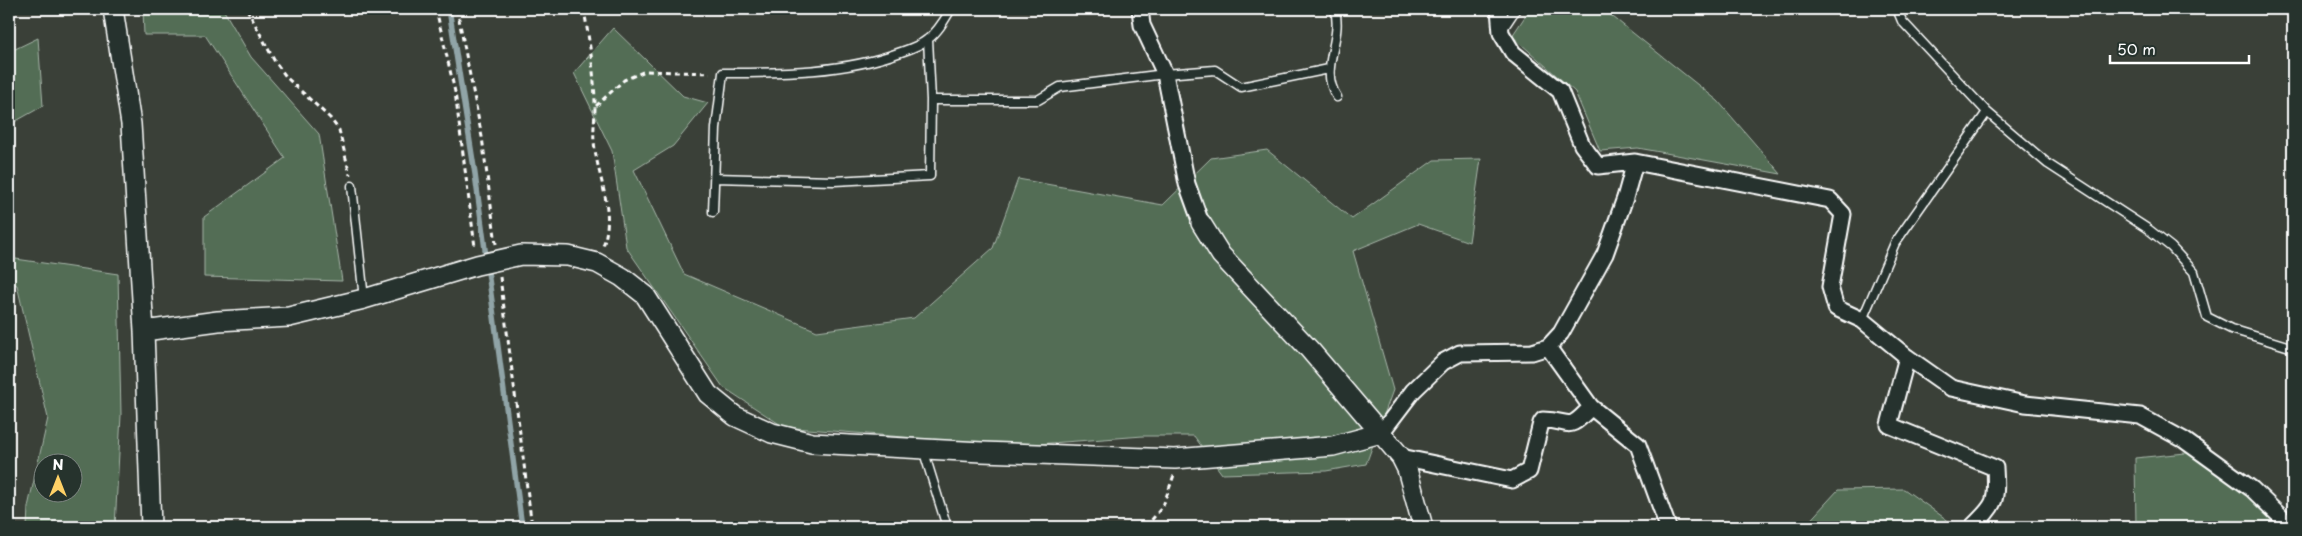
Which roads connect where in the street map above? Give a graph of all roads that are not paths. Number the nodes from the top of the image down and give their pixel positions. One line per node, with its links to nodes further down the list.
1 (112, 9): 22 (street)
2 (951, 9): 9 (lane)
3 (1140, 9): 11 (street)
4 (1335, 9): 10 (lane)
5 (1499, 9): 8 (street)
6 (1516, 9): 8 (lane)
7 (1898, 9): 14 (lane)
8 (1500, 33): 15 (street)
9 (928, 39): 13 (lane); 16 (lane)
10 (1329, 69): 11 (lane); 12 (lane)
11 (1165, 74): 13 (lane); 19 (street)
12 (1337, 97)
13 (931, 100): 16 (lane)
14 (1987, 112): 21 (lane); 24 (lane)
15 (1635, 162): 21 (street); 23 (street)
16 (714, 178): 18 (lane)
17 (352, 186): 20 (lane)
18 (713, 212)
19 (1201, 223): 27 (street)
20 (364, 298): 22 (street); 28 (street)
21 (1862, 320): 25 (street)
22 (144, 331): 30 (street)
23 (1548, 347): 26 (street); 27 (street)
24 (2293, 348)
25 (1907, 357): 34 (street); 35 (street)
26 (1591, 407): 29 (street); 33 (street)
27 (1381, 433): 28 (street); 29 (street)
28 (923, 449): 31 (lane)
29 (1401, 457): 32 (street)
30 (150, 527)
31 (947, 527)
32 (1423, 527)
33 (1668, 527)
34 (1972, 527)
35 (2288, 527)

